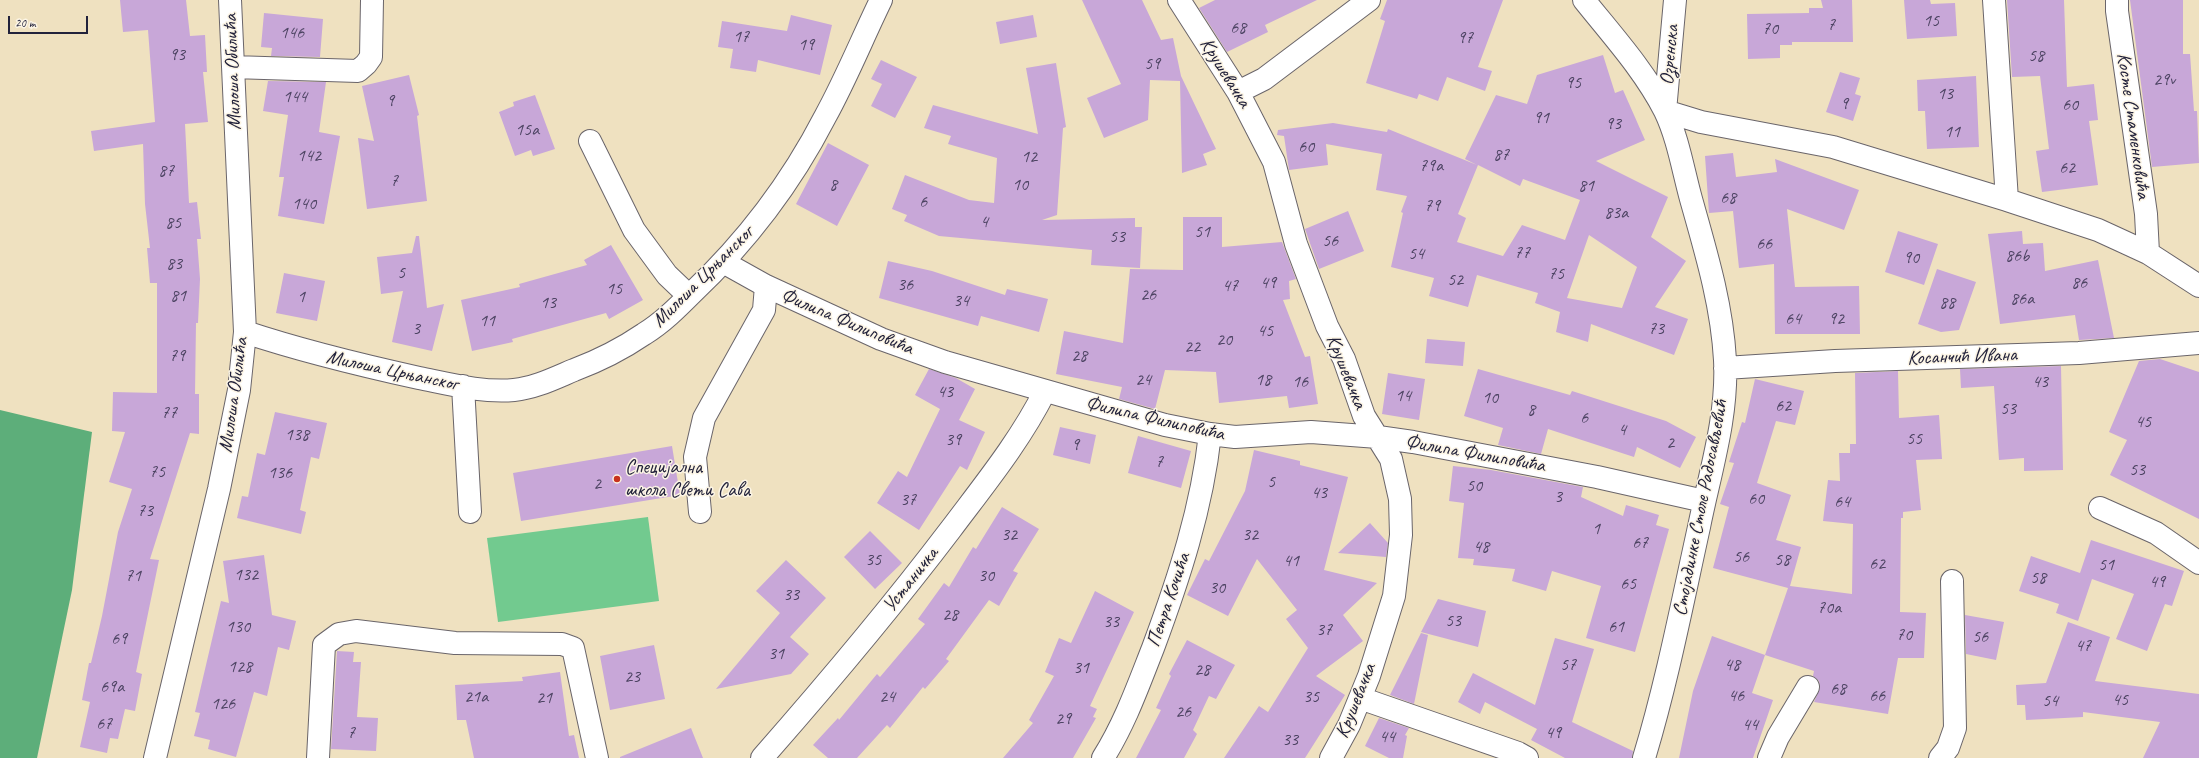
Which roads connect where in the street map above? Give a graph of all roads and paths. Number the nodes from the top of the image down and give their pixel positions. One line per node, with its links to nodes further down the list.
1 (230, 0): 10 (street, Милоша Обилића)
2 (372, 0): 10 (street)
3 (881, 0): 16 (street, Милоша Црњанског)
4 (1178, 0): 11 (street, Крушевачка)
5 (1369, 0): 11 (street)
6 (1584, 0): 12 (street, Стојадинке Столе Радосављевић)
7 (1675, 0): 12 (street, Озренска)
8 (1994, 0): 14 (street)
9 (2117, 0): 15 (street, Косте Стаменковића)
10 (233, 67): 20 (street, Милоша Обилића)
11 (1238, 92): 26 (street, Крушевачка)
12 (1664, 111): 14 (street); 22 (street, Стојадинке Столе Радосављевић)
13 (590, 141): 19 (street)
14 (2007, 200): 15 (street)
15 (2148, 253): 18 (street)
16 (723, 262): 17 (street, Филипа Филиповића); 19 (street, Милоша Црњанског)
17 (766, 286): 24 (street, Филипа Филиповића); 30 (street)
18 (2199, 286)
19 (689, 296): 23 (street, Милоша Црњанског)
20 (245, 332): 23 (street, Милоша Црњанског); 35 (street, Милоша Обилића)
21 (2199, 343): 22 (street, Косанчић Ивана)
22 (1725, 368): 27 (street, Стојадинке Столе Радосављевић)
23 (463, 386): 29 (street)
24 (1045, 391): 25 (street, Филипа Филиповића); 38 (street, Устаничка)
25 (1210, 434): 26 (street, Филипа Филиповића); 39 (street, Петра Кочића)
26 (1378, 437): 27 (street, Филипа Филиповића); 34 (street, Крушевачка)
27 (1704, 501): 42 (street, Стојадинке Столе Радосављевић)
28 (2100, 508): 31 (street)
29 (470, 512)
30 (700, 512)
31 (2199, 563)
32 (1952, 581): 44 (street)
33 (1808, 687): 43 (street)
34 (1360, 698): 40 (street, Крушевачка); 41 (street)
35 (155, 758)
36 (318, 758): 37 (street)
37 (596, 758)
38 (762, 758)
39 (1102, 758)
40 (1331, 758)
41 (1527, 758)
42 (1644, 758)
43 (1770, 758)
44 (1940, 758)

